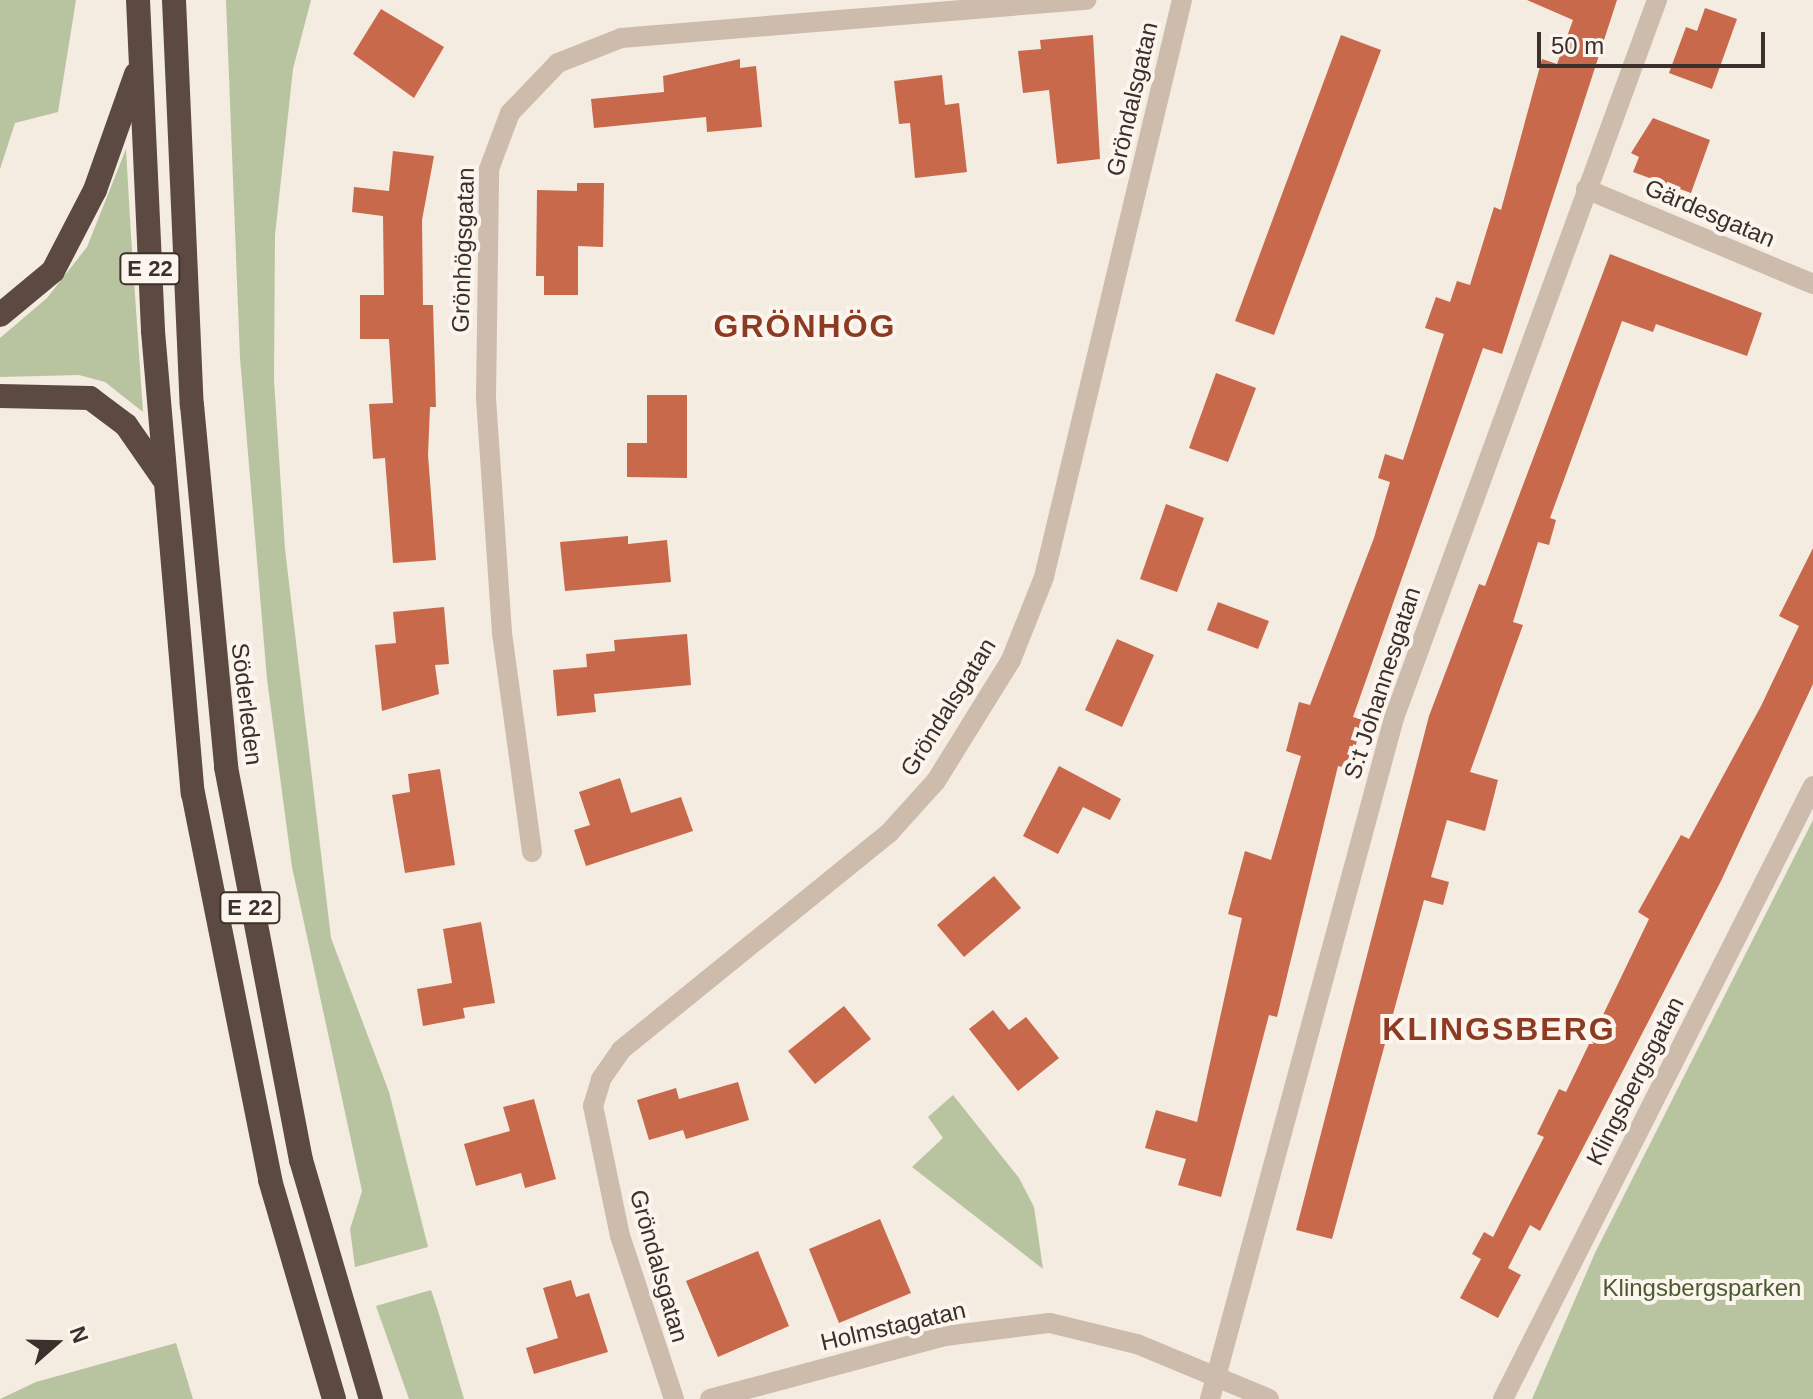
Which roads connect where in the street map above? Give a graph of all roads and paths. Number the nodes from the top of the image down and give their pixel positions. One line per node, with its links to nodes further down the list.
1 (138, 0): 6 (highway, E 22)
2 (174, 0): 16 (highway, Söderleden / E 22)
3 (1086, 0): 13 (street, Grönhögsgatan)
4 (1182, 0): 17 (street, Gröndalsgatan)
5 (1657, 0): 7 (street, S:t Johannesgatan)
6 (141, 60): 9 (highway); 11 (highway, E 22)
7 (1586, 189): 8 (street, Gärdesgatan); 14 (street, S:t Johannesgatan)
8 (1813, 284)
9 (0, 315)
10 (0, 396): 11 (highway)
11 (163, 478): 15 (highway, E 22)
12 (1813, 786): 21 (street, Klingsbergsgatan)
13 (532, 852)
14 (1211, 1377): 18 (street, Holmstagatan); 19 (street, S:t Johannesgatan); 20 (street, Holmstagatan)
15 (334, 1399)
16 (371, 1399)
17 (674, 1399)
18 (710, 1399)
19 (1210, 1399)
20 (1269, 1399)
21 (1503, 1399)

